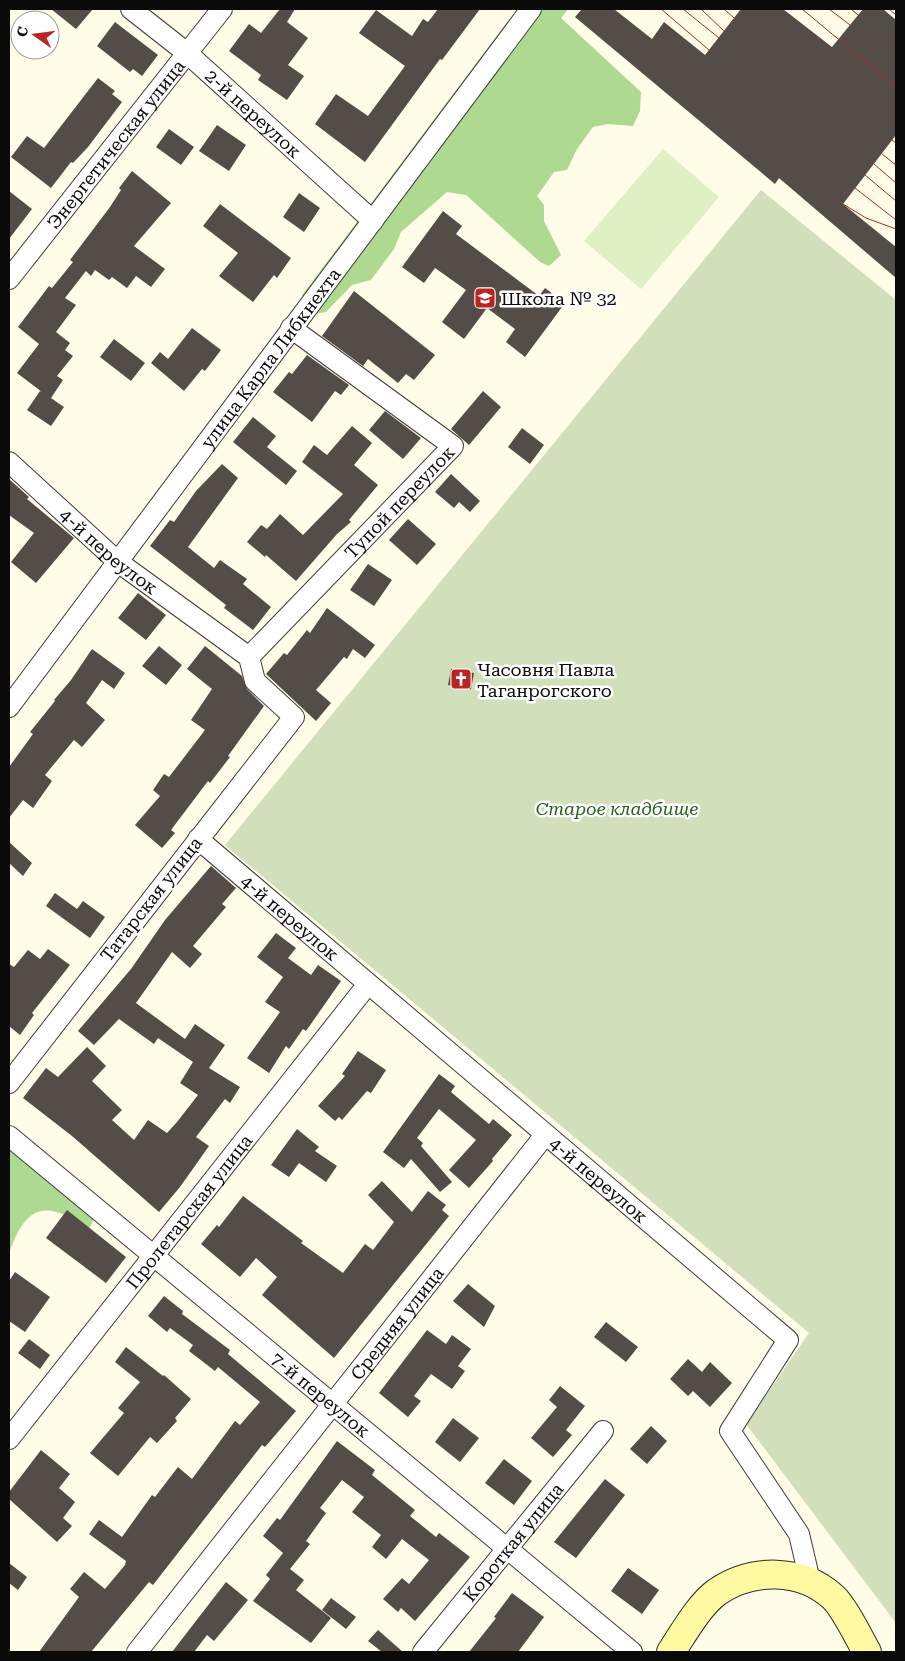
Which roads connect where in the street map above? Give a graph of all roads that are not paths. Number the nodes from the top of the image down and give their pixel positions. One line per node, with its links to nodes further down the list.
1 (131, 9): 4 (street, 2-й переулок)
2 (222, 9): 4 (street, Энергетическая улица)
3 (531, 9): 5 (street, улица Карла Либкнехта)
4 (187, 53): 5 (street, 2-й переулок); 6 (street, Энергетическая улица)
5 (373, 222): 7 (street, улица Карла Либкнехта)
6 (9, 279)
7 (292, 328): 9 (street, улица Карла Либкнехта); 10 (street, Тупой переулок)
8 (9, 462): 9 (street, 4-й переулок)
9 (118, 562): 10 (street, 4-й переулок); 11 (street, улица Карла Либкнехта)
10 (249, 657): 12 (street, Татарская улица)
11 (9, 707)
12 (198, 839): 13 (street, 4-й переулок); 14 (street, Татарская улица)
13 (368, 984): 15 (street, 4-й переулок); 17 (street, Пролетарская улица)
14 (9, 1082)
15 (546, 1135): 18 (street, Средняя улица); 22 (street, 4-й переулок)
16 (9, 1136): 17 (street, 7-й переулок)
17 (154, 1255): 18 (street, 7-й переулок); 20 (street, Пролетарская улица)
18 (333, 1404): 21 (street, 7-й переулок); 23 (street, Средняя улица)
19 (603, 1431): 21 (street, Короткая улица)
20 (9, 1439)
21 (508, 1548): 24 (street, Короткая улица); 25 (street, 7-й переулок)
22 (810, 1580): 26 (street); 27 (street)
23 (137, 1652)
24 (423, 1652)
25 (632, 1652)
26 (670, 1652)
27 (867, 1652)

